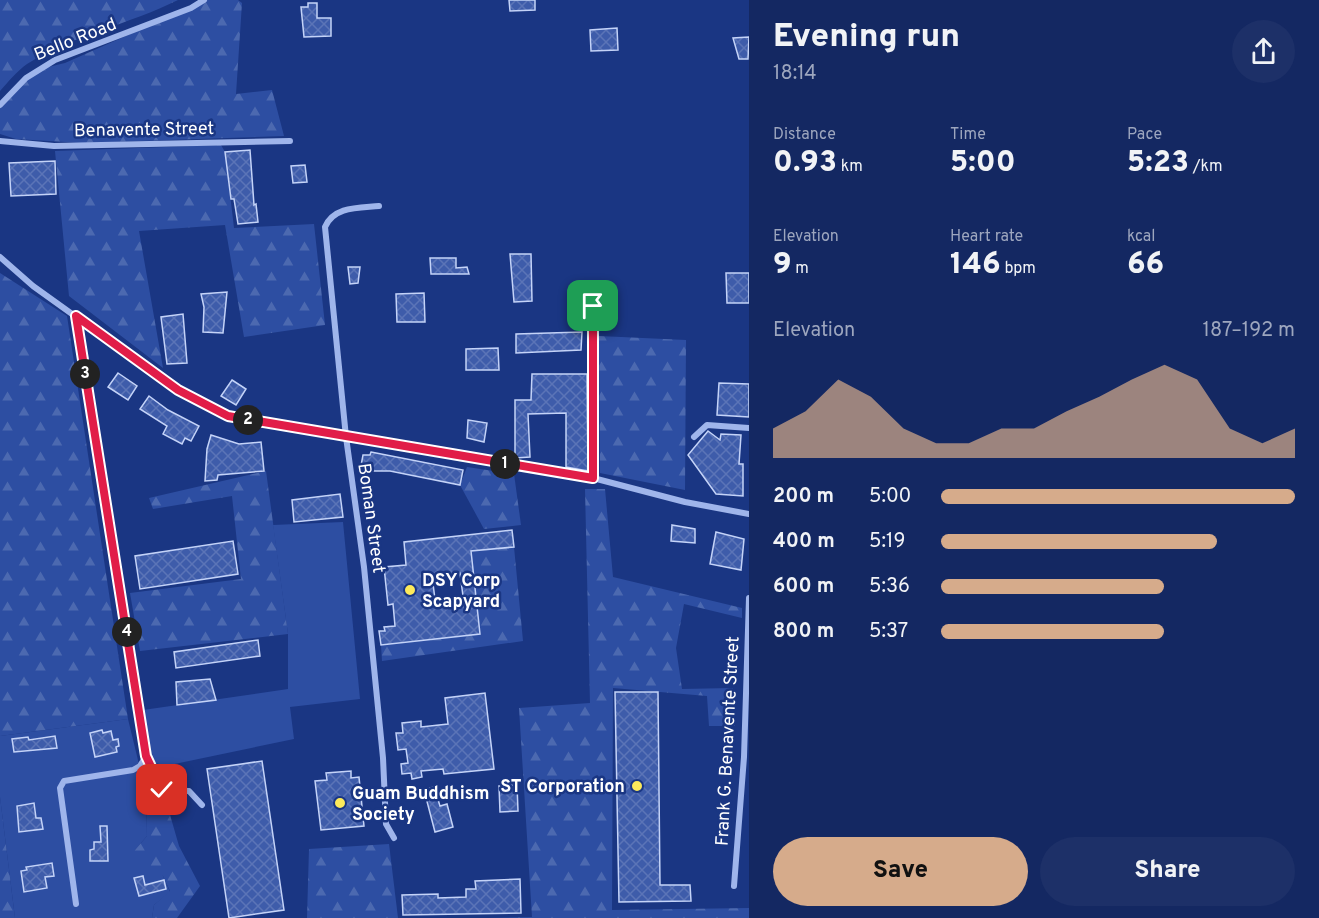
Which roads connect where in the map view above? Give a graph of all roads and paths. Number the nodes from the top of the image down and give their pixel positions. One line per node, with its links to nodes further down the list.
1 (204, 0): 2 (street, Bello Road)
2 (0, 105)
3 (0, 141): 4 (street, Benavente Street)
4 (290, 141)
5 (379, 206): 10 (street, Boman Street)
6 (0, 257): 8 (street)
7 (593, 298): 12 (street)
8 (76, 316): 10 (street); 16 (street)
9 (749, 428): 11 (street)
10 (346, 437): 12 (street); 18 (street, Boman Street)
11 (694, 437)
12 (593, 478): 13 (street)
13 (749, 514)
14 (749, 598): 15 (street, Frank G. Benavente Street)
15 (749, 603): 19 (street, Frank G. Benavente Street)
16 (146, 756): 17 (street); 20 (street)
17 (202, 806)
18 (394, 838)
19 (734, 886)
20 (76, 904)

